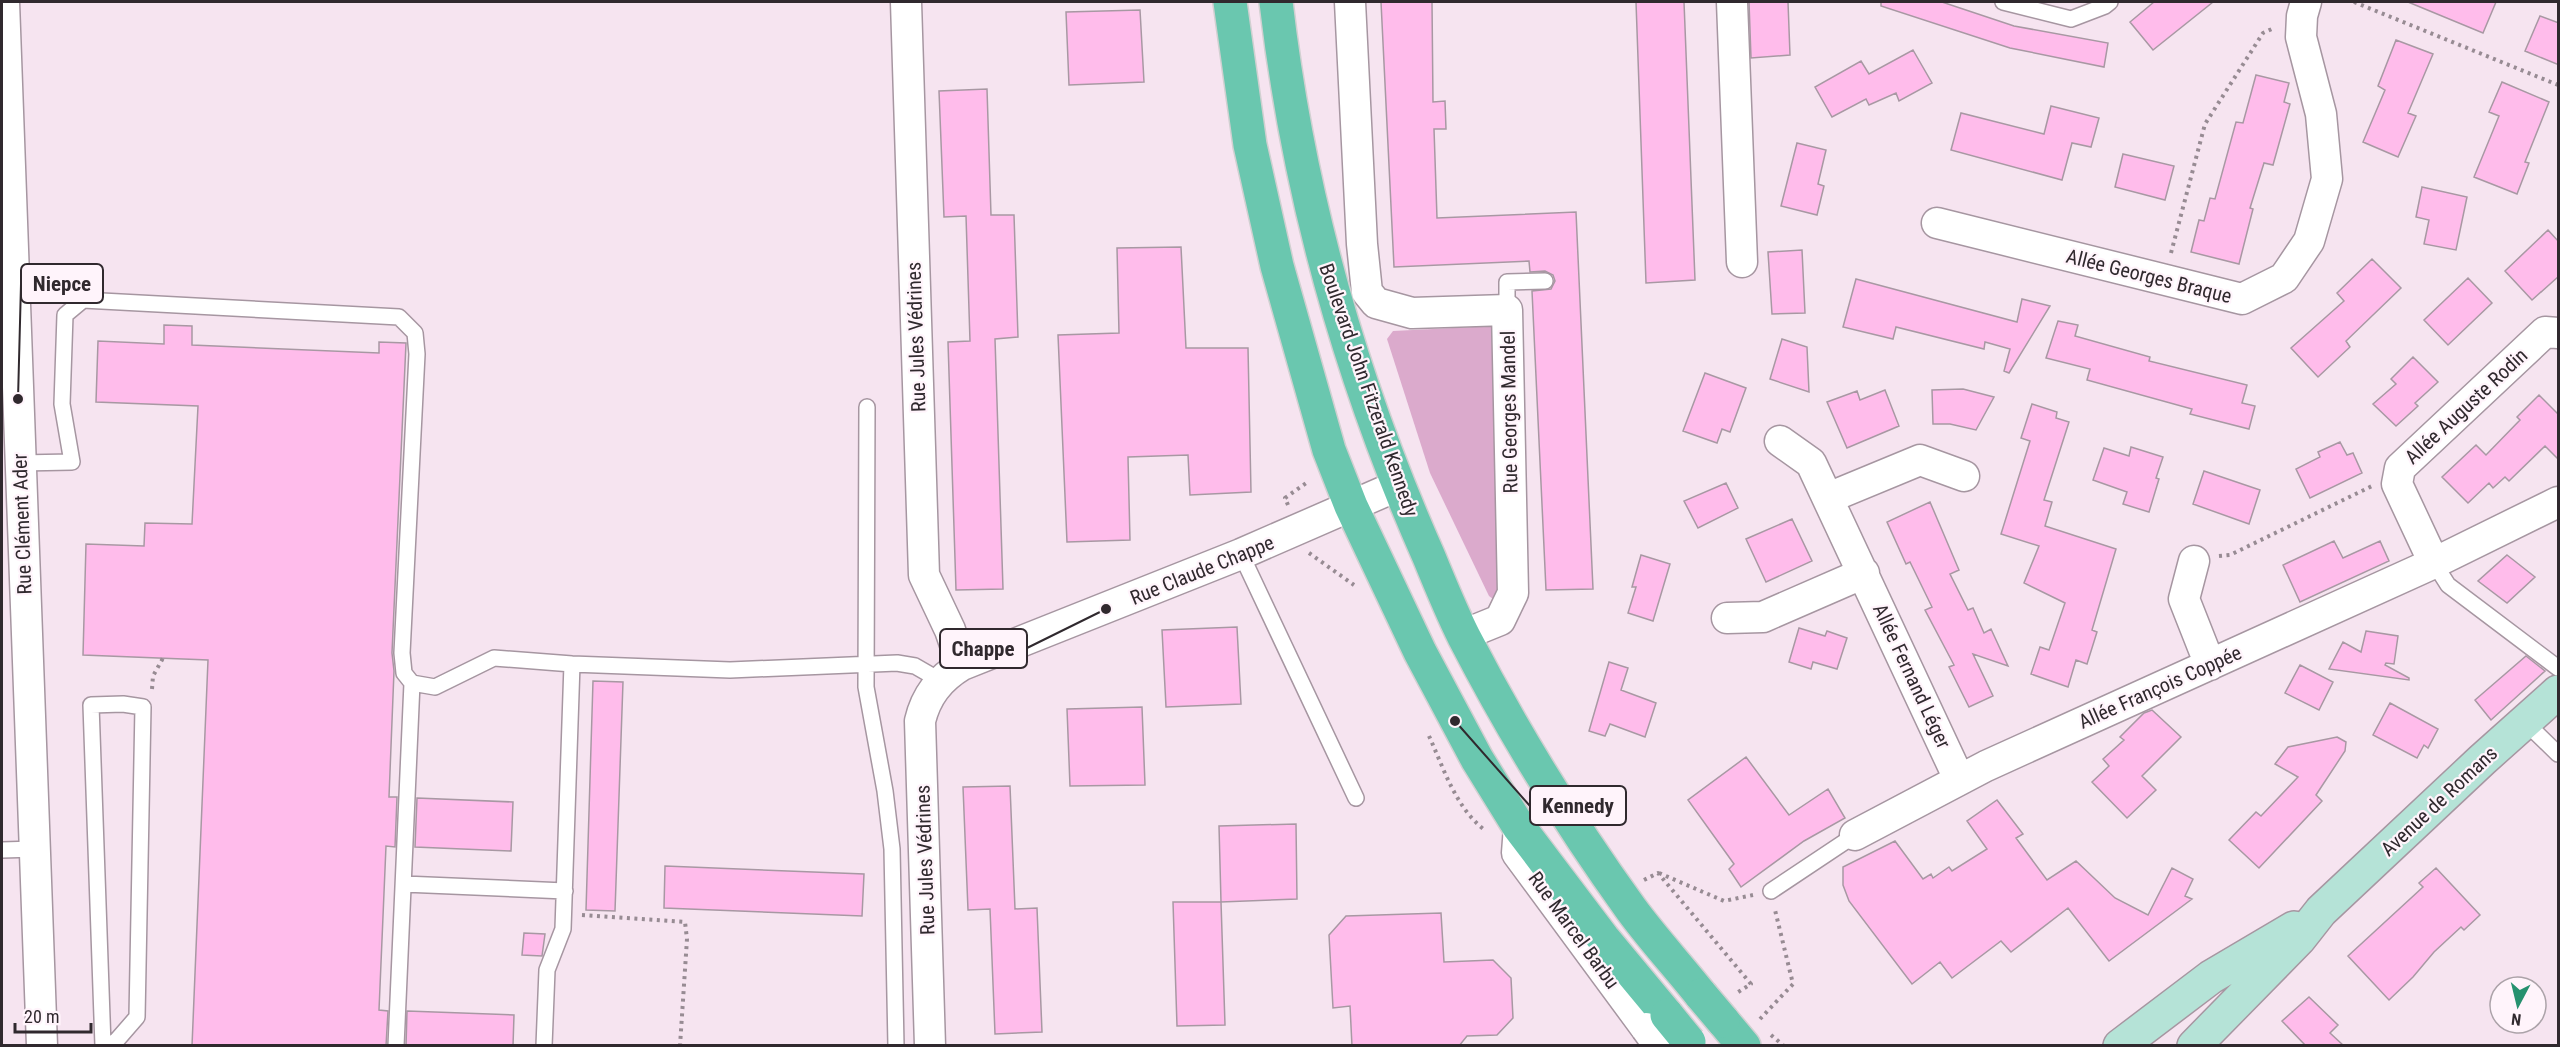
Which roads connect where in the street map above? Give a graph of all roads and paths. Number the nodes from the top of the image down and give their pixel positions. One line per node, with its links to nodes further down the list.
1 (4, 2): 24 (street, Rue Clément Ader)
2 (906, 2): 42 (street, Rue Jules Védrines)
3 (1230, 2): 30 (main road)
4 (1276, 2): 14 (main road, Boulevard John Fitzerald Kennedy)
5 (1350, 2): 13 (street)
6 (1732, 2): 15 (street)
7 (2003, 2): 8 (lane)
8 (2110, 2)
9 (2354, 2): 11 (path)
10 (2304, 9): 16 (path); 16 (street, Allée Georges Braque)
11 (2559, 85)
12 (1938, 223): 16 (street, Allée Georges Braque)
13 (1362, 244): 14 (street); 18 (street)
14 (1322, 251): 20 (main road, Boulevard John Fitzerald Kennedy)
15 (1742, 262)
16 (2164, 279)
17 (1545, 280): 19 (lane)
18 (1376, 303): 19 (street, Rue Georges Mandel); 20 (street)
19 (1507, 310): 36 (street, Rue Georges Mandel)
20 (1342, 320): 27 (main road, Boulevard John Fitzerald Kennedy)
21 (2559, 333): 26 (street, Allée Auguste Rodin)
22 (867, 407): 39 (lane)
23 (1780, 441): 28 (street, Allée Fernand Léger)
24 (11, 463): 43 (lane); 51 (street, Rue Clément Ader)
25 (1964, 476): 28 (street)
26 (2397, 484): 32 (path); 33 (street, Allée Auguste Rodin)
27 (1397, 486): 30 (street, Rue Claude Chappe); 36 (main road, Boulevard John Fitzerald Kennedy)
28 (1828, 498): 34 (street, Allée Fernand Léger)
29 (2559, 502): 33 (street, Allée François Coppée)
30 (1351, 506): 31 (street, Rue Claude Chappe); 60 (main road)
31 (1241, 554): 42 (street, Rue Claude Chappe); 49 (lane)
32 (2194, 561): 40 (street)
33 (2434, 563): 40 (street, Allée François Coppée); 41 (lane)
34 (1864, 573): 35 (street); 48 (street, Allée Fernand Léger)
35 (1727, 618)
36 (1463, 635): 59 (main road, Boulevard John Fitzerald Kennedy, bridge)
37 (162, 658): 45 (path)
38 (572, 664): 39 (lane); 43 (lane); 55 (lane)
39 (867, 665): 42 (lane); 68 (lane)
40 (2210, 665): 48 (street, Allée François Coppée)
41 (2559, 668)
42 (951, 673): 69 (street, Rue Jules Védrines)
43 (412, 683): 54 (lane)
44 (2559, 692): 46 (main road, Avenue de Romans)
45 (143, 707): 63 (lane); 64 (lane)
46 (2525, 722): 47 (lane); 57 (main road, Avenue de Romans)
47 (2559, 754)
48 (1959, 779): 50 (street, Allée François Coppée)
49 (1356, 798)
50 (1855, 835): 56 (lane, Allée François Coppée)
51 (35, 849): 52 (lane); 62 (street, Rue Clément Ader)
52 (2, 850)
53 (1658, 873): 56 (path)
54 (404, 884): 55 (lane); 65 (lane)
55 (564, 891): 58 (lane)
56 (1771, 891): 59 (path)
57 (2321, 911): 61 (main road, Avenue de Romans); 70 (main road, Avenue de Romans)
58 (564, 914): 66 (lane); 67 (path)
59 (1741, 1030)
60 (1671, 1035)
61 (2121, 1045)
62 (42, 1046)
63 (103, 1046)
64 (109, 1046)
65 (396, 1046)
66 (544, 1046)
67 (680, 1046)
68 (896, 1046)
69 (930, 1046)
70 (2194, 1046)

